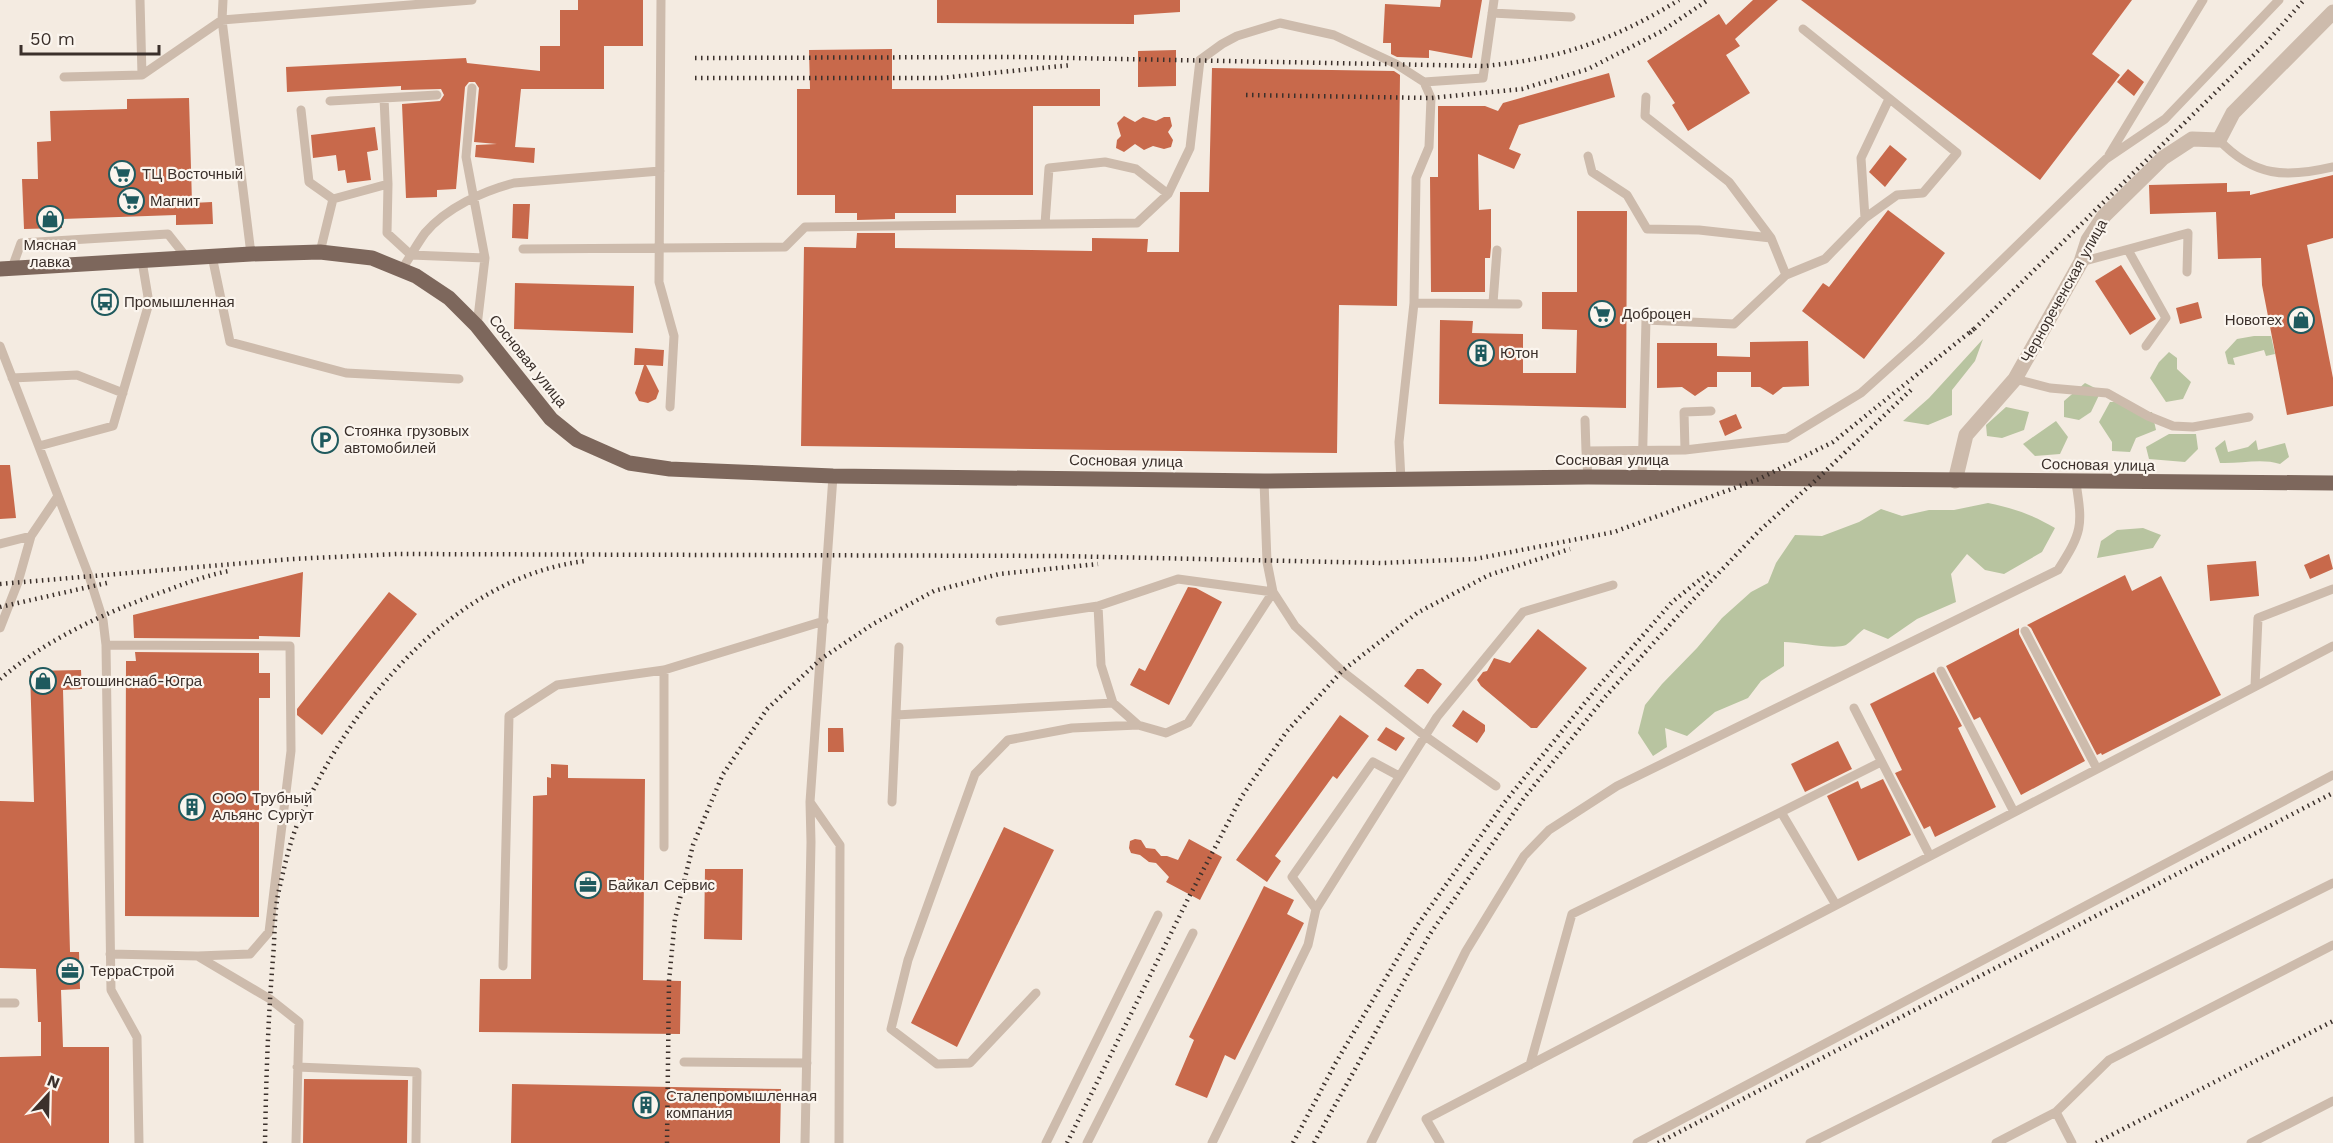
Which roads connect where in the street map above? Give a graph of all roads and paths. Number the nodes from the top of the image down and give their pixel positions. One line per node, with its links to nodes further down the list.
1 (140, 0): 14 (lane)
2 (223, 0): 12 (lane)
3 (472, 0): 8 (lane)
4 (661, 0): 28 (lane)
5 (1494, 0): 10 (lane)
6 (2202, 0): 26 (lane)
7 (2279, 0): 26 (lane)
8 (409, 3): 12 (lane)
9 (2333, 12): 24 (street)
10 (1492, 13): 11 (lane); 16 (lane)
11 (1571, 17)
12 (222, 20): 14 (lane); 41 (lane)
13 (1803, 29): 21 (lane)
14 (142, 75): 15 (lane)
15 (64, 77)
16 (1424, 82): 30 (lane); 52 (lane)
17 (472, 88): 31 (lane)
18 (436, 95): 20 (lane)
19 (1646, 97): 35 (lane)
20 (384, 98): 22 (lane); 29 (lane)
21 (1889, 99): 33 (lane); 33 (lane)
22 (330, 101)
23 (301, 110): 32 (lane)
24 (2219, 140): 27 (lane); 47 (street, Чернореченская улица)
25 (1588, 156): 35 (lane)
26 (2106, 159): 68 (lane)
27 (2333, 167)
28 (660, 171): 31 (lane); 36 (lane)
29 (388, 184): 32 (lane); 42 (lane)
30 (1168, 194): 34 (lane); 34 (lane)
31 (475, 198): 42 (lane); 45 (lane)
32 (333, 199): 40 (lane)
33 (1865, 218): 51 (lane)
34 (1045, 224): 36 (lane)
35 (1771, 238): 51 (lane)
36 (660, 248): 37 (lane); 62 (lane)
37 (523, 249)
38 (1497, 250): 53 (lane)
39 (2128, 250): 47 (lane); 50 (lane); 57 (lane)
40 (320, 252): 41 (main road, Сосновая улица); 49 (main road, Сосновая улица)
41 (251, 254): 43 (main road, Сосновая улица)
42 (411, 255): 45 (lane); 49 (lane)
43 (212, 256): 44 (main road, Сосновая улица); 59 (lane)
44 (188, 258): 46 (main road, Сосновая улица); 48 (lane)
45 (485, 258): 55 (lane)
46 (142, 261): 48 (main road, Сосновая улица); 61 (lane)
47 (2081, 262): 60 (street, Чернореченская улица)
48 (6, 269)
49 (402, 269): 55 (main road, Сосновая улица)
50 (2187, 272)
51 (1786, 275): 67 (lane)
52 (1414, 303): 53 (lane); 73 (lane)
53 (1492, 303): 54 (lane)
54 (1518, 304)
55 (477, 326): 70 (main road, Сосновая улица)
56 (0, 346): 58 (lane)
57 (2146, 346)
58 (12, 378): 61 (lane); 66 (lane)
59 (459, 379)
60 (2015, 379): 64 (lane); 75 (street, Чернореченская улица)
61 (123, 393): 66 (lane)
62 (670, 407)
63 (1711, 411): 68 (lane)
64 (2249, 417)
65 (1585, 420): 69 (lane)
66 (39, 446): 78 (lane)
67 (1644, 449): 68 (lane); 69 (lane); 72 (lane)
68 (1685, 450)
69 (1586, 451): 71 (lane)
70 (833, 476): 74 (main road, Сосновая улица); 85 (lane)
71 (1588, 477): 72 (main road, Сосновая улица); 73 (main road, Сосновая улица)
72 (1642, 478): 75 (main road, Сосновая улица)
73 (1401, 480): 74 (main road, Сосновая улица)
74 (1264, 481): 83 (lane)
75 (1955, 481): 76 (main road, Сосновая улица)
76 (2076, 483): 77 (main road, Сосновая улица); 137 (lane)
77 (2333, 483)
78 (58, 495): 79 (lane); 89 (lane)
79 (32, 536): 80 (lane); 87 (lane)
80 (0, 544)
81 (1613, 585): 99 (lane)
82 (2333, 589): 94 (lane)
83 (1273, 592): 84 (lane); 98 (lane); 99 (lane)
84 (1098, 606): 86 (lane); 95 (lane)
85 (824, 621): 92 (lane); 105 (lane)
86 (1000, 621)
87 (0, 628)
88 (2025, 631): 101 (lane)
89 (106, 645): 117 (lane); 118 (lane)
90 (899, 647): 97 (lane)
91 (2331, 651): 94 (lane)
92 (664, 670): 109 (lane); 119 (lane)
93 (1941, 671): 108 (lane)
94 (2255, 687): 101 (lane)
95 (1113, 703): 97 (lane); 98 (lane)
96 (1854, 708): 100 (lane)
97 (896, 715): 106 (lane)
98 (1138, 725): 120 (lane)
99 (1425, 736): 103 (lane); 104 (lane)
100 (1881, 762): 107 (lane); 110 (lane)
101 (2097, 769): 108 (lane)
102 (2333, 775): 139 (lane)
103 (1399, 777): 113 (lane); 113 (lane)
104 (1496, 786)
105 (810, 802): 124 (lane); 133 (lane)
106 (892, 802)
107 (1780, 812): 112 (lane); 125 (lane)
108 (2014, 812): 110 (lane)
109 (664, 847)
110 (1930, 856): 112 (lane)
111 (2333, 883): 140 (lane)
112 (1836, 905): 125 (lane)
113 (1316, 909): 136 (lane)
114 (1158, 915): 134 (lane)
115 (1193, 933): 135 (lane)
116 (2333, 945): 128 (lane)
117 (110, 954): 118 (lane); 129 (lane)
118 (198, 956): 126 (lane)
119 (503, 966)
120 (1036, 993)
121 (0, 1003): 122 (lane)
122 (15, 1003)
123 (684, 1062): 124 (lane)
124 (807, 1063): 132 (lane)
125 (1530, 1065): 138 (lane)
126 (297, 1067): 130 (lane); 131 (lane)
127 (2333, 1101): 143 (lane)
128 (2056, 1112): 141 (lane); 142 (lane)
129 (139, 1143)
130 (296, 1143)
131 (416, 1143)
132 (805, 1143)
133 (839, 1143)
134 (1046, 1143)
135 (1087, 1143)
136 (1212, 1143)
137 (1371, 1143)
138 (1440, 1143)
139 (1637, 1143)
140 (1810, 1143)
141 (1996, 1143)
142 (2072, 1143)
143 (2250, 1143)

